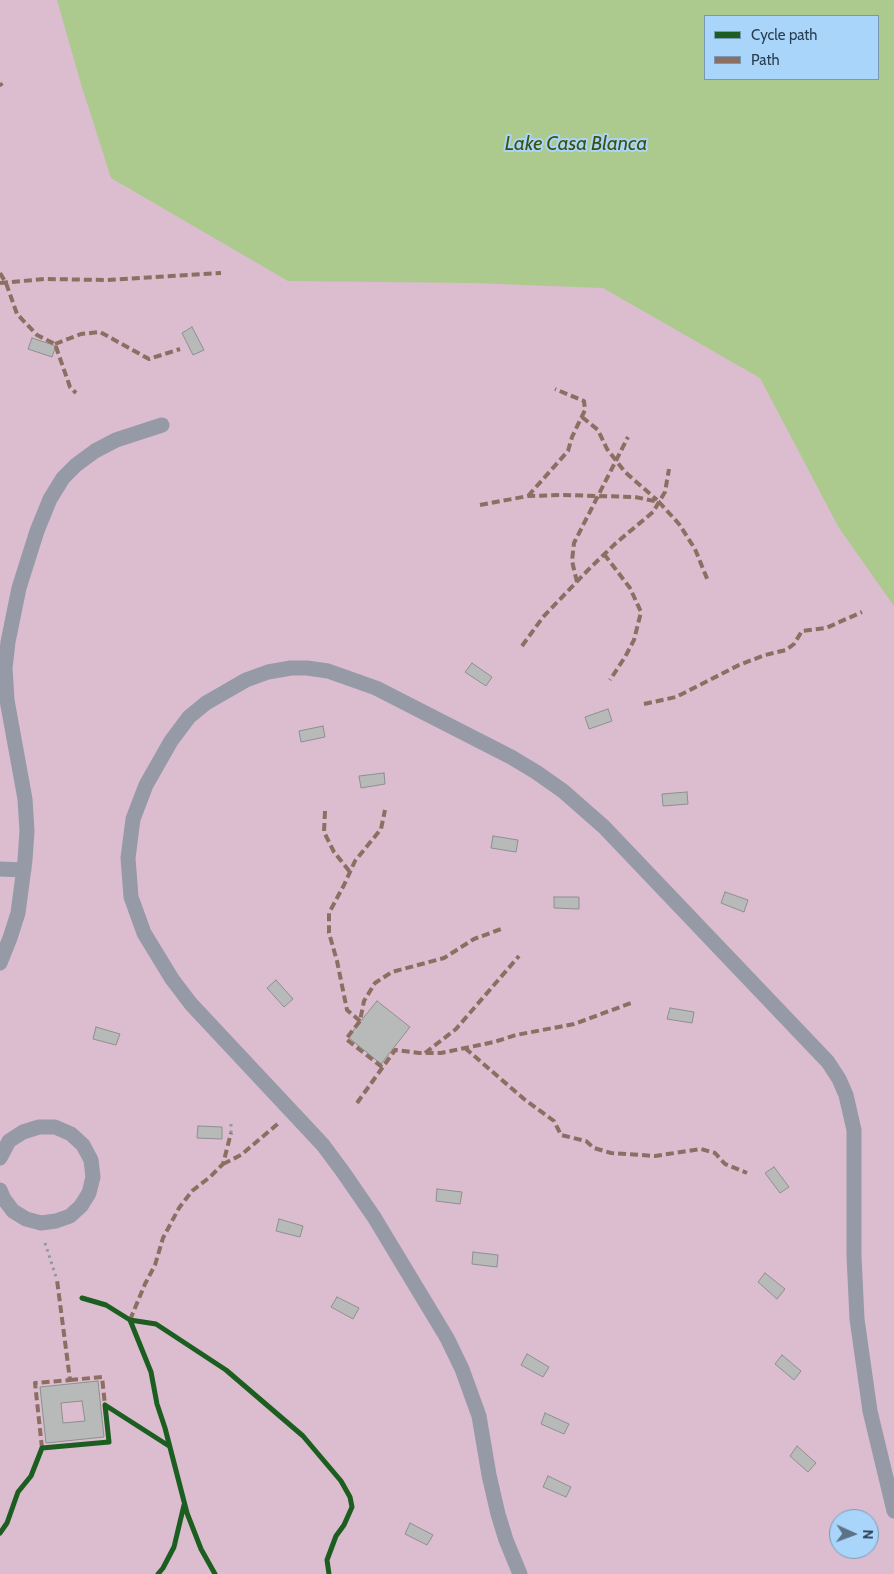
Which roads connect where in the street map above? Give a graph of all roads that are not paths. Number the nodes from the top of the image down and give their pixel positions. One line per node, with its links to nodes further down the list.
1 (162, 425): 3 (lane)
2 (0, 869): 3 (lane)
3 (24, 870): 4 (lane)
4 (0, 963)
5 (0, 1156): 6 (lane)
6 (0, 1190)
7 (894, 1511): 8 (lane)
8 (520, 1574)

